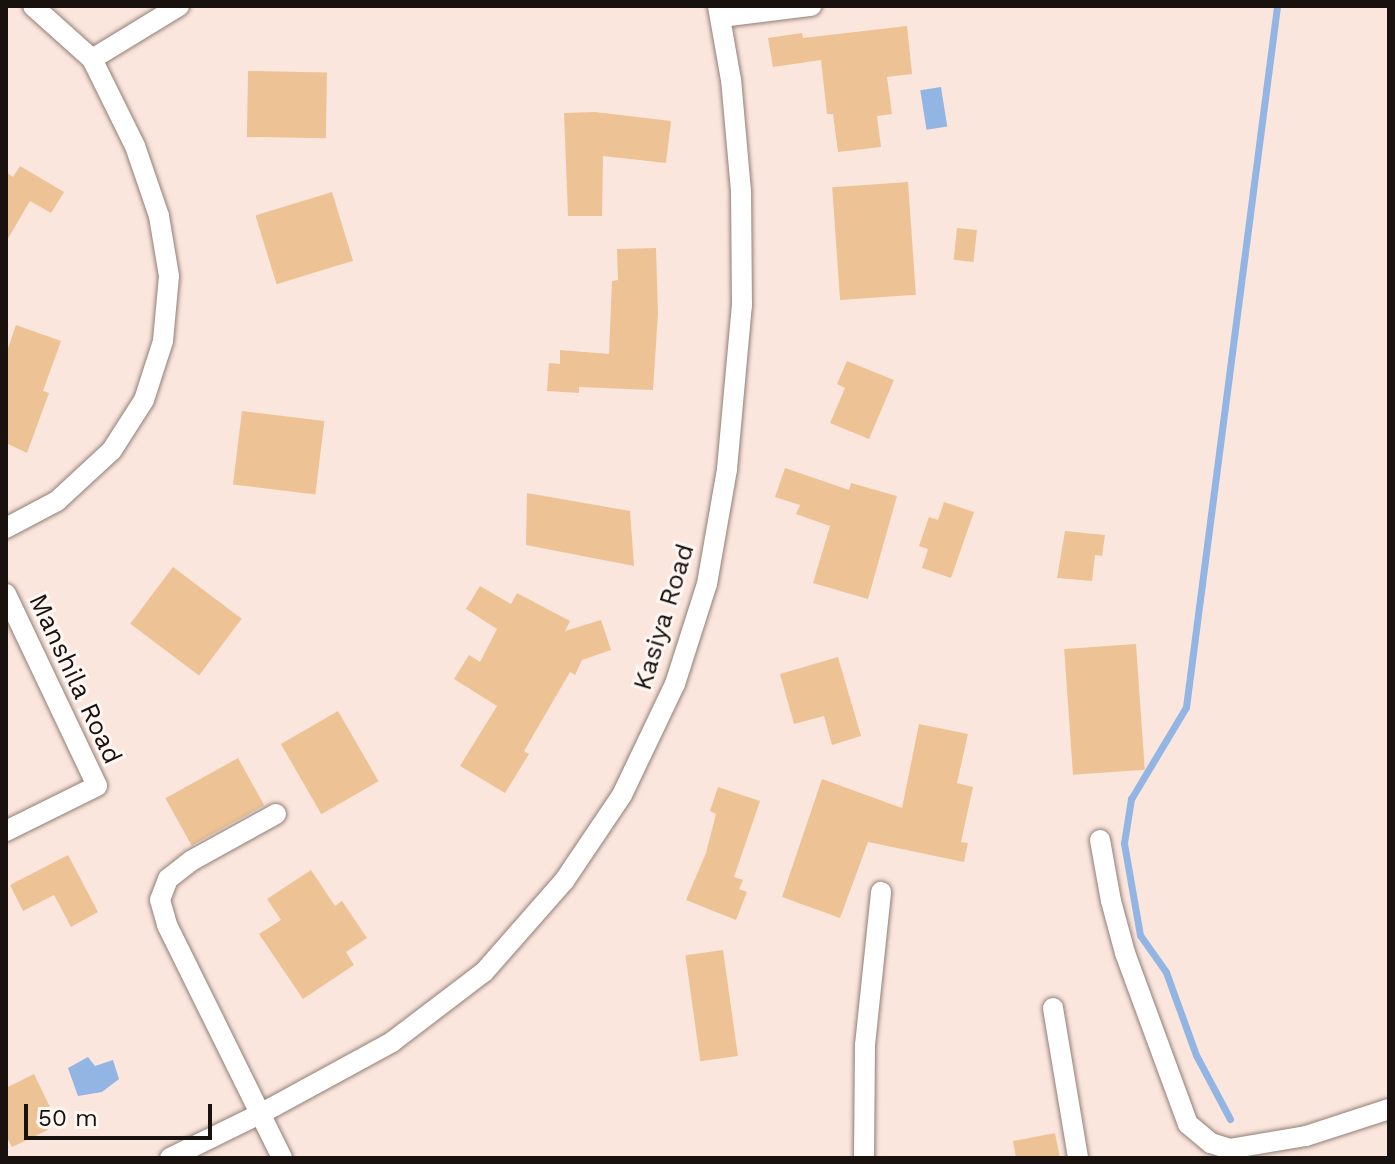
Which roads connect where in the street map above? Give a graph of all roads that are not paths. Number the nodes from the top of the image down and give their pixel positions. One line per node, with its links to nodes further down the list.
1 (33, 6): 5 (street)
2 (179, 6): 5 (street)
3 (811, 6): 4 (street)
4 (720, 12): 14 (street, Kasiya Road)
5 (92, 59): 6 (street)
6 (6, 528)
7 (6, 594): 9 (street, Manshila Road)
8 (276, 814): 14 (street)
9 (6, 831)
10 (1100, 840): 13 (street)
11 (881, 892): 17 (street)
12 (1053, 1008): 18 (street)
13 (1389, 1109)
14 (262, 1113): 15 (street, Kasiya Road); 16 (street)
15 (170, 1158)
16 (282, 1158)
17 (864, 1158)
18 (1078, 1158)

